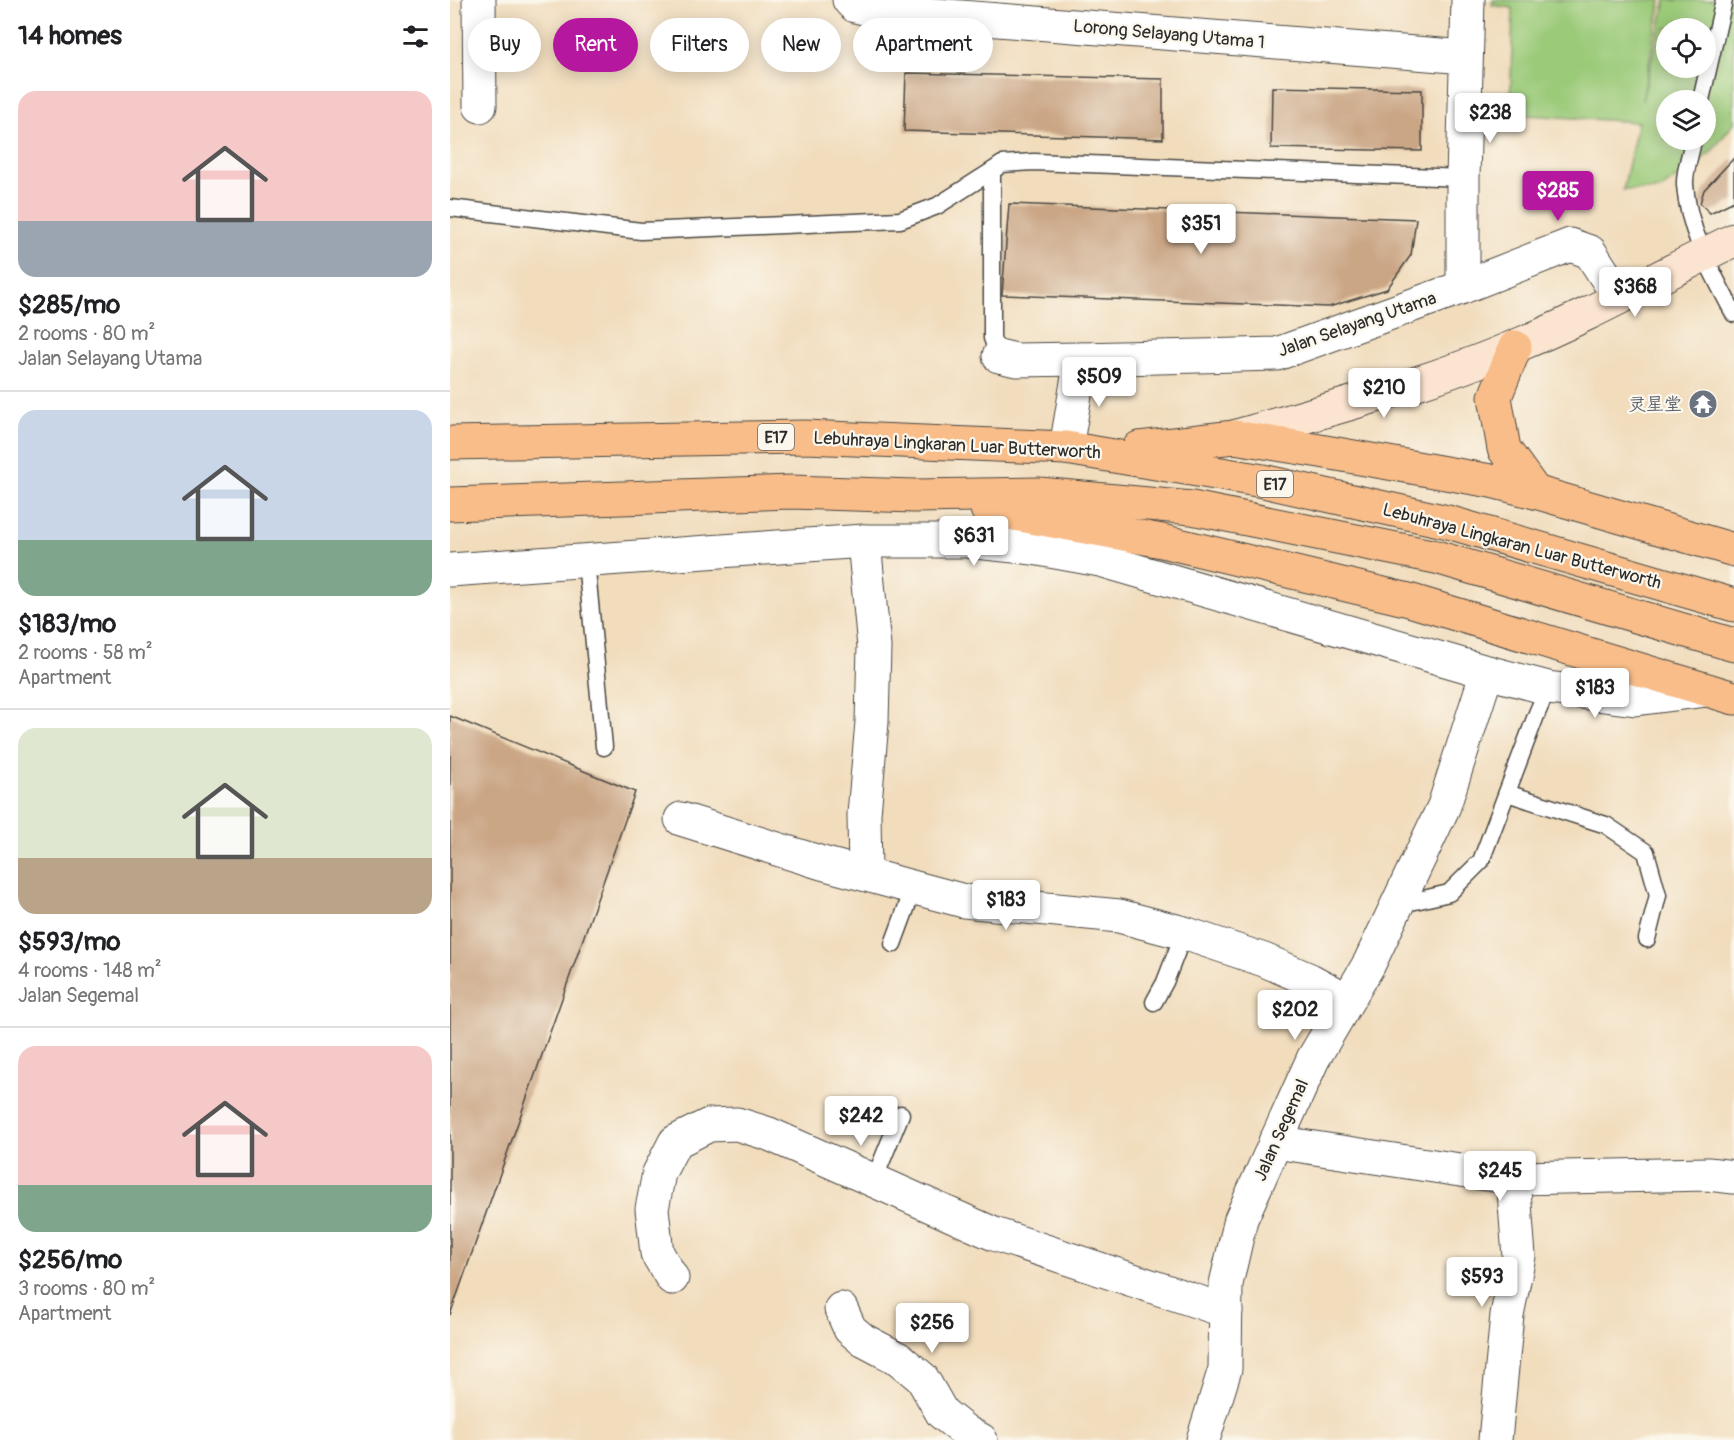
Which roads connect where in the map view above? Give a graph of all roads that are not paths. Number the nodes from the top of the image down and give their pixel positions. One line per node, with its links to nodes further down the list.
1 (479, 0): 7 (street)
2 (1468, 0): 5 (street)
3 (1724, 0): 6 (lane)
4 (861, 5): 5 (street, Lorong Selayang Utama 1)
5 (1466, 57): 10 (street)
6 (1703, 90)
7 (480, 106)
8 (1691, 150): 13 (lane)
9 (992, 171): 10 (lane); 11 (lane); 18 (lane)
10 (1463, 178): 14 (street)
11 (450, 208)
12 (1734, 240): 13 (main road)
13 (1703, 255): 15 (main road); 16 (lane)
14 (1463, 287): 15 (street, Jalan Selayang Utama); 19 (street, Jalan Selayang Utama)
15 (1618, 297): 17 (main road)
16 (1734, 314)
17 (1515, 347): 20 (main road); 24 (highway)
18 (999, 356): 19 (street, Jalan Selayang Utama)
19 (1081, 359): 22 (street)
20 (1234, 437): 23 (highway); 24 (highway)
21 (450, 443): 22 (highway, Lebuhraya Lingkaran Luar Butterworth / E17)
22 (1066, 448): 23 (highway, Lebuhraya Lingkaran Luar Butterworth / E17)
23 (1101, 452): 31 (highway, Lebuhraya Lingkaran Luar Butterworth / E17)
24 (1535, 492): 28 (highway)
25 (915, 496): 26 (highway, Lebuhraya Lingkaran Luar Butterworth / E17); 32 (highway, Lebuhraya Lingkaran Luar Butterworth / E17); 35 (highway)
26 (450, 504)
27 (864, 541): 29 (street); 33 (street); 39 (street)
28 (1734, 550)
29 (586, 561): 30 (street); 36 (lane)
30 (450, 570)
31 (1734, 605)
32 (1734, 645)
33 (1487, 672): 34 (street); 41 (street, Jalan Segemal)
34 (1548, 688): 35 (street); 37 (lane)
35 (1720, 694)
36 (604, 747)
37 (1507, 793): 41 (lane); 43 (lane)
38 (681, 819): 39 (street)
39 (865, 874): 40 (street)
40 (914, 887): 42 (street); 44 (lane)
41 (1398, 906): 45 (street, Jalan Segemal)
42 (1184, 933): 45 (street); 46 (lane)
43 (1647, 939)
44 (892, 944)
45 (1347, 1000): 48 (street, Jalan Segemal)
46 (1154, 1002)
47 (901, 1114): 51 (lane)
48 (1275, 1142): 50 (street); 54 (street, Jalan Segemal)
49 (1734, 1177): 50 (street)
50 (1513, 1178): 57 (street)
51 (874, 1180): 52 (street); 54 (street)
52 (672, 1278)
53 (841, 1308): 55 (street)
54 (1226, 1311): 56 (street, Jalan Segemal)
55 (981, 1440)
56 (1203, 1440)
57 (1495, 1440)

